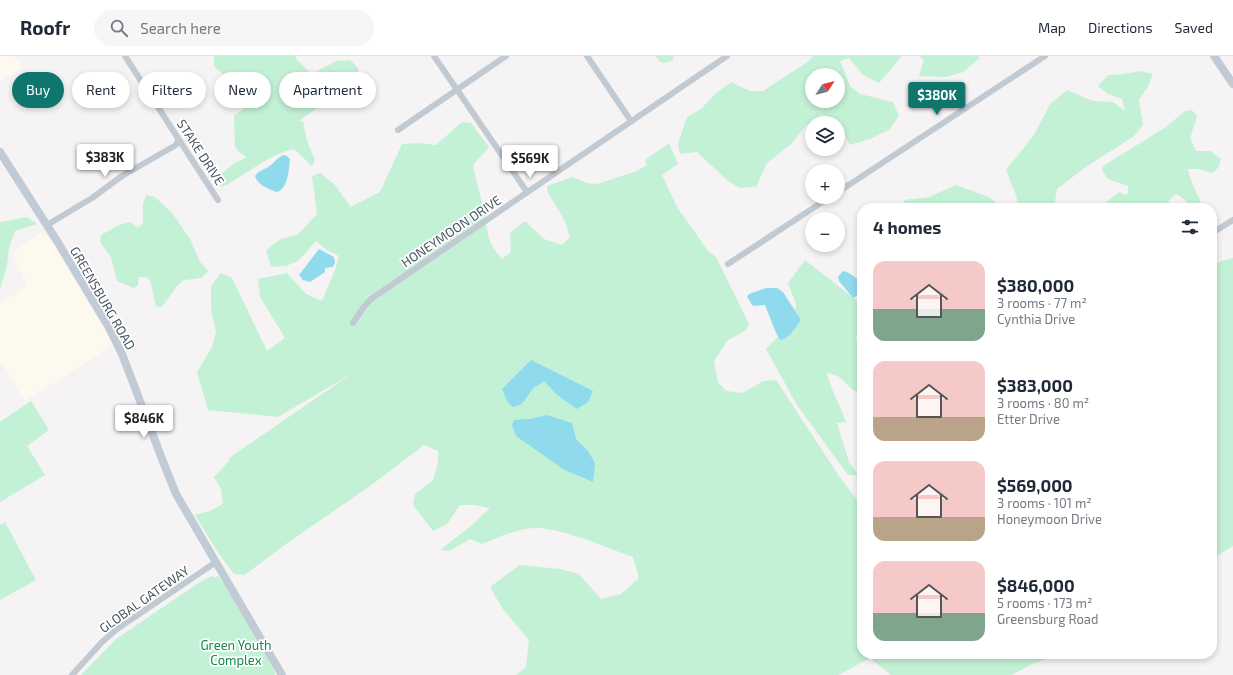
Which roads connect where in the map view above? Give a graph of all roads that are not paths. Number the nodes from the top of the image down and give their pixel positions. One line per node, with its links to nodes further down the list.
1 (124, 56): 12 (street, STAKE DRIVE)
2 (434, 56): 9 (street)
3 (506, 56): 9 (street)
4 (587, 56): 10 (street)
5 (727, 56): 10 (street, HONEYMOON DRIVE)
6 (1045, 56): 14 (street)
7 (1214, 56): 8 (main road)
8 (1233, 84)
9 (457, 89): 11 (street); 15 (street)
10 (631, 121): 15 (street, HONEYMOON DRIVE)
11 (398, 130)
12 (178, 140): 16 (street, STAKE DRIVE); 19 (street)
13 (0, 152): 19 (main road, GREENSBURG ROAD)
14 (845, 187)
15 (527, 192): 22 (street, HONEYMOON DRIVE)
16 (218, 200)
17 (819, 204): 21 (street)
18 (1233, 220): 20 (street)
19 (47, 226): 23 (main road, GREENSBURG ROAD)
20 (1217, 231)
21 (728, 264)
22 (354, 323)
23 (216, 562): 24 (street, GLOBAL GATEWAY); 25 (main road, GREENSBURG ROAD)
24 (72, 675)
25 (282, 675)

